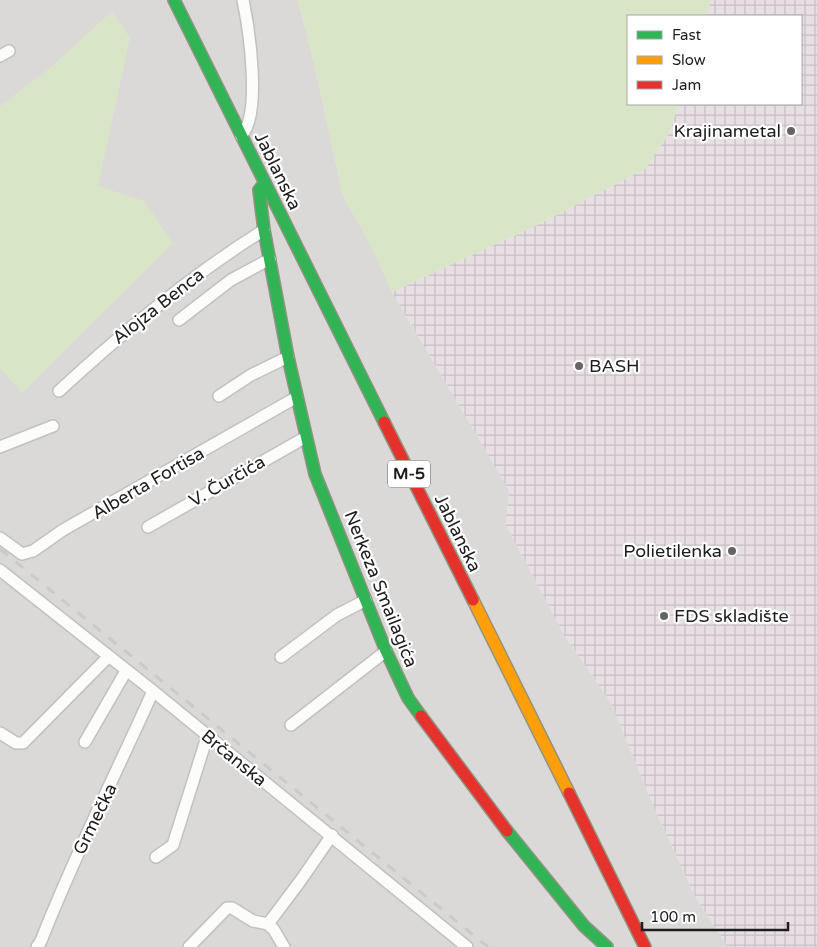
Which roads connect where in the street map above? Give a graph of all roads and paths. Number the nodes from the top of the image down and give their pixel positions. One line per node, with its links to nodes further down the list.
1 (174, 0): 3 (main road, Jablanska / M-5)
2 (244, 0): 3 (street)
3 (242, 136): 4 (main road, Jablanska / M-5)
4 (264, 183): 5 (main road, Nerkeza Smailagića); 36 (main road, Jablanska / M-5)
5 (264, 230): 6 (main road, Nerkeza Smailagića); 9 (street, Alojza Benca)
6 (270, 259): 7 (street); 8 (main road, Nerkeza Smailagića)
7 (179, 320)
8 (288, 357): 10 (street); 11 (main road, Nerkeza Smailagića)
9 (59, 391)
10 (219, 396)
11 (297, 397): 13 (main road, Nerkeza Smailagića); 16 (street, Alberta Fortisa)
12 (53, 426): 14 (street)
13 (306, 437): 15 (street, V. Čurčića); 18 (main road, Nerkeza Smailagića)
14 (0, 447)
15 (148, 527)
16 (0, 538)
17 (0, 570): 20 (street, Brčanska)
18 (366, 600): 19 (main road, Nerkeza Smailagića); 21 (street)
19 (386, 651): 24 (street); 35 (main road, Nerkeza Smailagića)
20 (108, 657): 22 (street, Brčanska); 25 (street)
21 (281, 657)
22 (126, 671): 23 (street, Brčanska); 27 (street)
23 (153, 691): 26 (street, Brčanska); 32 (street, Grmečka)
24 (290, 725)
25 (0, 733)
26 (207, 737): 28 (street, Brčanska); 29 (street)
27 (85, 742)
28 (332, 835): 30 (street); 31 (street, Brčanska)
29 (156, 857)
30 (268, 924): 33 (street); 34 (street)
31 (459, 945)
32 (37, 947)
33 (189, 947)
34 (284, 947)
35 (607, 947)
36 (646, 947)

